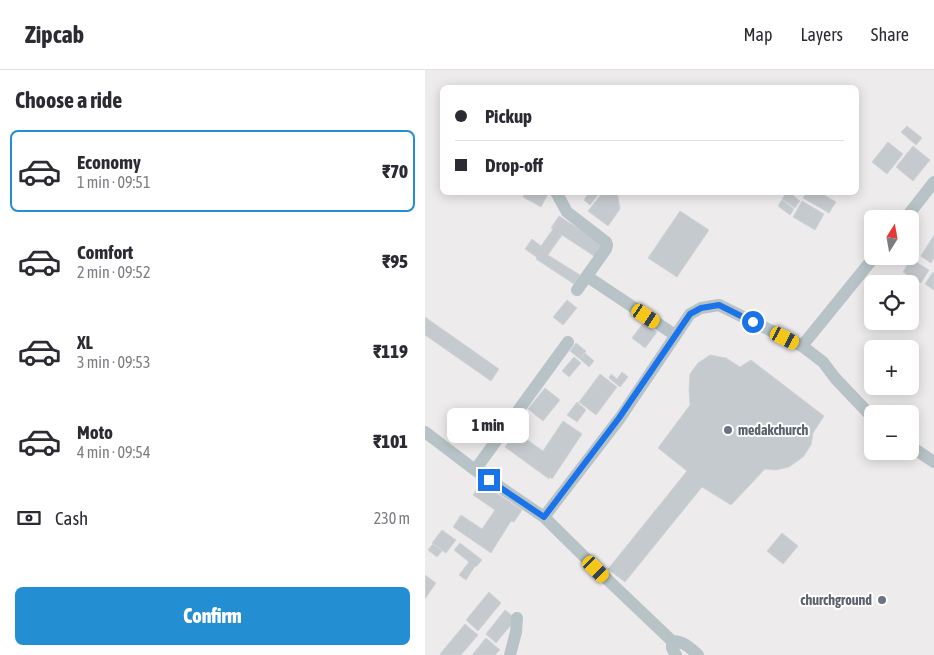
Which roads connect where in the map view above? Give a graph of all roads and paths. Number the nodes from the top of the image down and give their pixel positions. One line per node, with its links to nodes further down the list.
1 (934, 182): 3 (street)
2 (557, 195): 5 (street)
3 (912, 210)
4 (868, 265): 9 (street)
5 (587, 277): 6 (street); 7 (street)
6 (577, 290)
7 (675, 335): 9 (street); 15 (street)
8 (568, 342): 14 (street)
9 (802, 346): 10 (street)
10 (864, 409)
11 (427, 438): 14 (street)
12 (919, 452): 13 (street)
13 (934, 462)
14 (475, 470): 15 (street)
15 (544, 517): 17 (street)
16 (517, 618): 18 (street)
17 (672, 641): 19 (street); 20 (street)
18 (510, 655)
19 (676, 655)
20 (698, 655)

